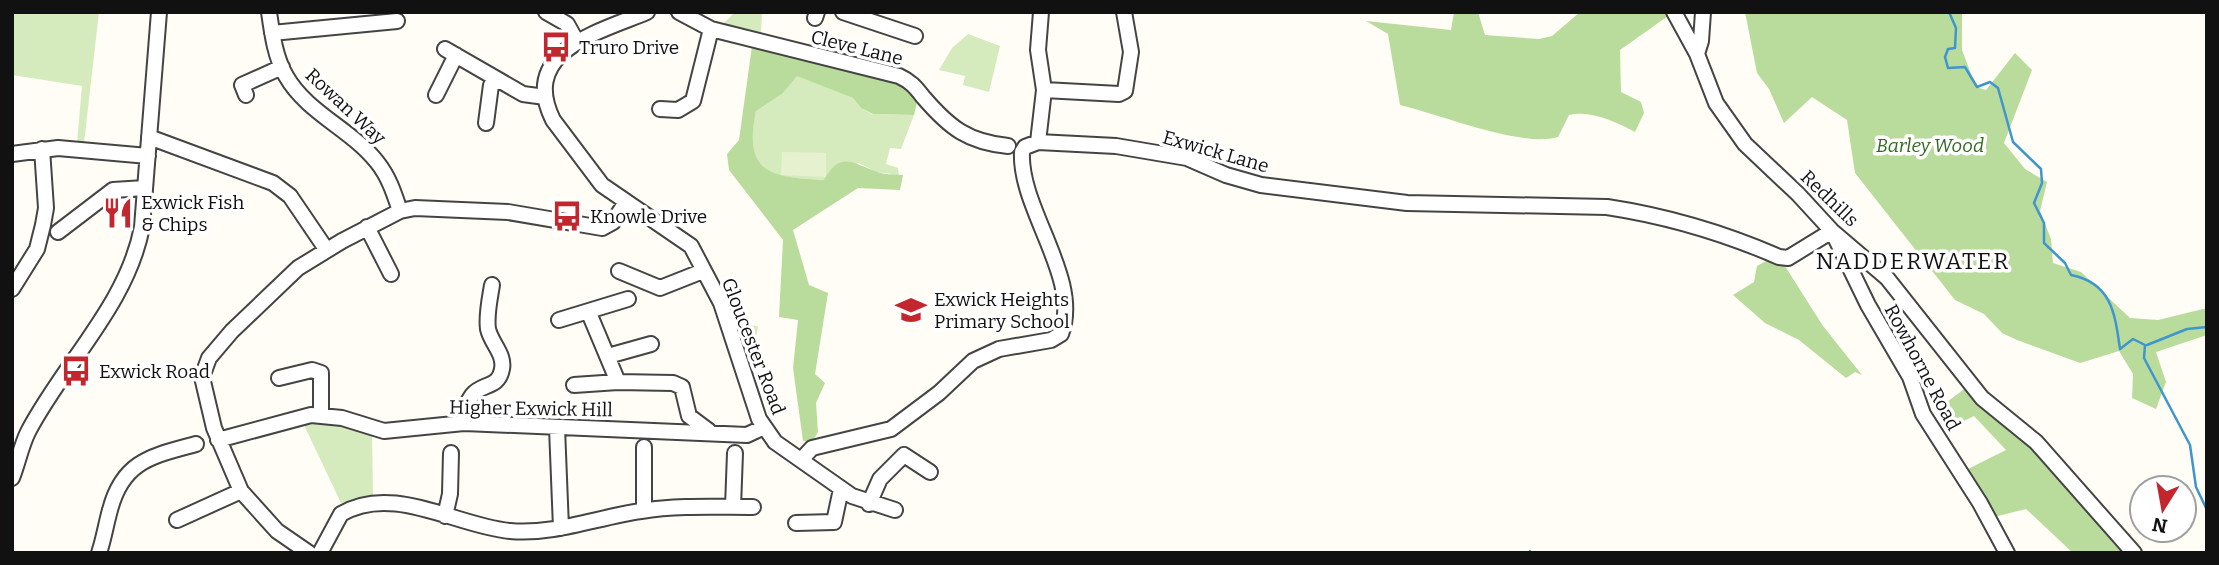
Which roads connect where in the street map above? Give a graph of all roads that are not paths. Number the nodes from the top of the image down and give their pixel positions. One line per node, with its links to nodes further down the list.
1 (159, 12): 26 (street)
2 (269, 12): 14 (street, Rowan Way)
3 (546, 12): 16 (street)
4 (647, 12): 16 (street)
5 (679, 12): 13 (street, Cleve Lane)
6 (843, 12): 11 (street)
7 (1041, 12): 21 (street)
8 (1124, 12): 21 (street)
9 (1674, 12): 17 (street, Redhills)
10 (1703, 12): 17 (street)
11 (871, 16): 15 (street)
12 (388, 26): 14 (street)
13 (711, 29): 24 (street); 28 (street, Cleve Lane)
14 (272, 33): 18 (street, Rowan Way)
15 (906, 36)
16 (578, 42): 23 (street)
17 (1697, 54): 36 (street, Redhills)
18 (282, 67): 20 (street, Rowan Way); 34 (street, Rowan Way)
19 (498, 80): 22 (street); 23 (street); 25 (street)
20 (241, 85)
21 (1044, 90): 27 (street)
22 (436, 95)
23 (545, 97): 33 (street, Gloucester Road)
24 (660, 109)
25 (484, 119)
26 (149, 137): 31 (street); 38 (street)
27 (1038, 142): 36 (street, Exwick Lane); 64 (street)
28 (1008, 146)
29 (42, 149): 30 (street); 31 (street); 45 (street)
30 (12, 154)
31 (148, 156): 32 (street)
32 (145, 188): 37 (street); 70 (street)
33 (626, 202): 34 (street); 42 (street, Gloucester Road)
34 (400, 211): 35 (street)
35 (367, 227): 38 (street); 43 (street)
36 (1832, 231): 39 (street, Redhills); 40 (street, Rowhorne Road)
37 (58, 232)
38 (326, 249): 59 (street)
39 (1866, 257): 40 (street); 86 (street, Redhills)
40 (1850, 270): 85 (street, Rowhorne Road)
41 (619, 271): 42 (street, Gloucester Road)
42 (704, 271): 56 (street, Gloucester Road)
43 (391, 274)
44 (492, 285): 55 (street)
45 (12, 289)
46 (628, 299): 47 (street)
47 (589, 313): 48 (street); 50 (street)
48 (559, 320)
49 (651, 344): 50 (street)
50 (608, 356): 52 (street)
51 (279, 378): 54 (street)
52 (618, 382): 53 (street); 58 (street)
53 (574, 385)
54 (321, 416): 55 (street, Higher Exwick Hill); 59 (street, Higher Exwick Hill)
55 (464, 423): 57 (street, Higher Exwick Hill)
56 (764, 427): 58 (street, Higher Exwick Hill); 64 (street, Gloucester Road)
57 (557, 428): 58 (street, Higher Exwick Hill); 81 (street)
58 (710, 432)
59 (218, 440): 72 (street)
60 (196, 444): 82 (street)
61 (644, 447): 65 (street)
62 (451, 453): 78 (street)
63 (735, 453): 67 (street)
64 (801, 460): 71 (street, Gloucester Road)
65 (644, 462): 66 (street); 76 (street)
66 (659, 463)
67 (734, 468): 68 (street); 74 (street)
68 (750, 468)
69 (930, 472): 73 (street)
70 (12, 478)
71 (841, 489): 73 (street, Gloucester Road); 80 (street)
72 (241, 491): 79 (street); 83 (street)
73 (869, 504): 77 (street, Gloucester Road)
74 (733, 507): 75 (street); 76 (street)
75 (753, 507)
76 (644, 510): 81 (street)
77 (895, 510)
78 (445, 516): 81 (street); 84 (street)
79 (187, 520)
80 (796, 523)
81 (561, 528)
82 (99, 553)
83 (309, 553)
84 (320, 553)
85 (2007, 553)
86 (2134, 553)

